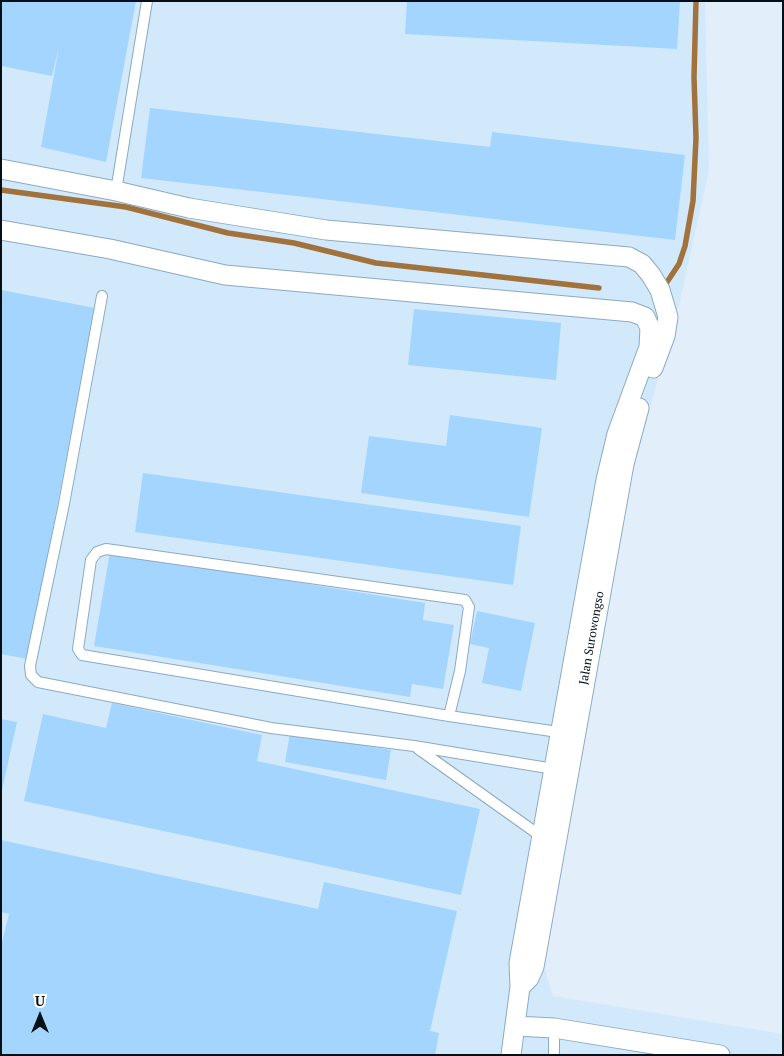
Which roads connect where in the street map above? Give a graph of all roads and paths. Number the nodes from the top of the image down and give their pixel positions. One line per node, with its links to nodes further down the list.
1 (148, 1): 3 (lane)
2 (1, 169): 3 (street, Jalan Surowongso)
3 (116, 191): 7 (street, Jalan Surowongso)
4 (1, 230): 7 (street, Jalan Surowongso)
5 (102, 296): 8 (lane)
6 (450, 716): 6 (lane); 7 (lane)
7 (568, 733): 9 (street, Jalan Surowongso); 11 (street, Jalan Surowongso)
8 (414, 746): 9 (lane); 10 (lane)
9 (554, 769): 10 (street, Jalan Surowongso)
10 (542, 837): 11 (street, Jalan Surowongso)
11 (520, 987): 12 (street, Jalan Surowongso)
12 (515, 1026): 13 (street); 14 (street, Jalan Surowongso)
13 (554, 1028): 15 (lane); 16 (street)
14 (511, 1055)
15 (554, 1055)
16 (720, 1055)

